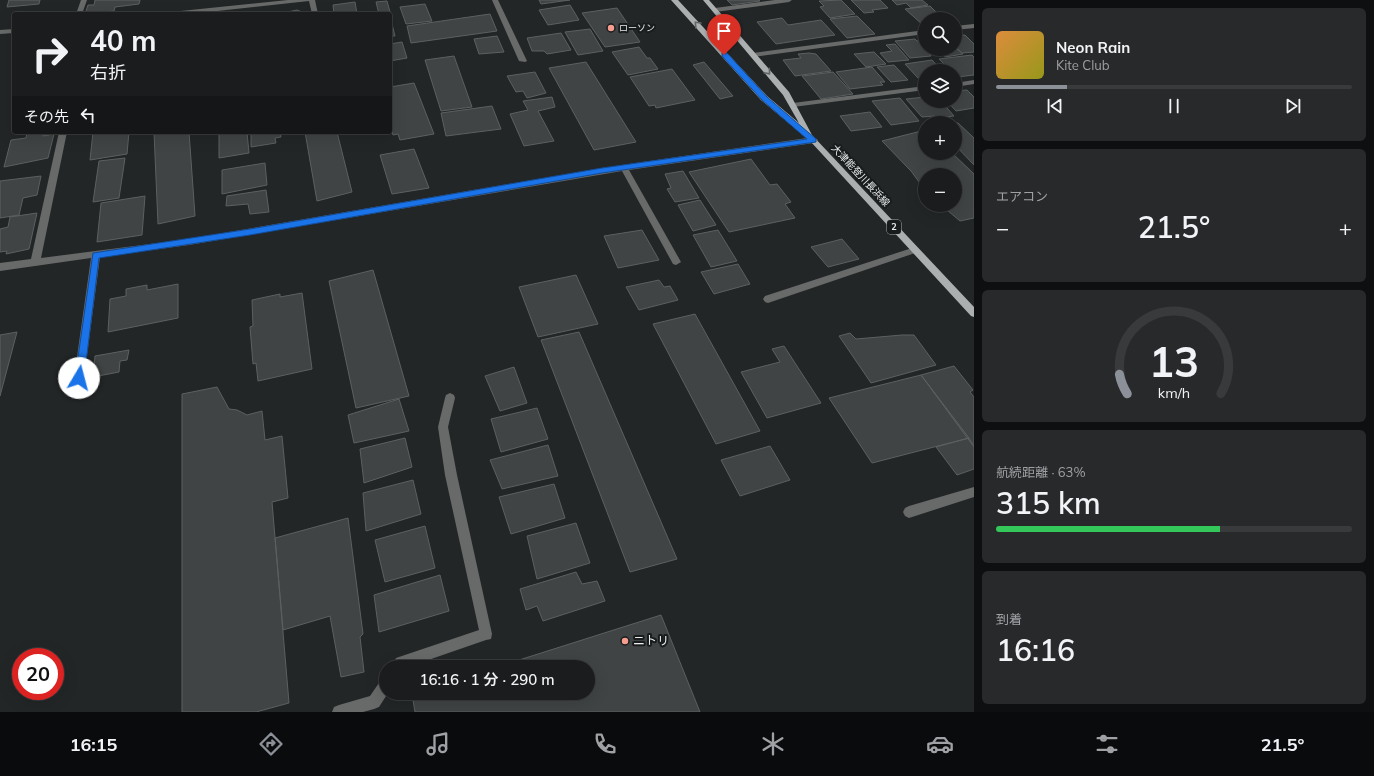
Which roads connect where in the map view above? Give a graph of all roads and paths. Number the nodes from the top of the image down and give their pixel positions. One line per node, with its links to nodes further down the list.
1 (84, 0): 10 (street)
2 (307, 0): 8 (street)
3 (312, 0): 12 (street)
4 (495, 0): 19 (street)
5 (674, 0): 25 (main road, 大津能登川長浜線 / 2, one-way to 5)
6 (706, 0): 9 (main road, 大津能登川長浜線 / 2)
7 (789, 0): 9 (street)
8 (242, 3): 11 (street)
9 (715, 10): 18 (main road, 大津能登川長浜線 / 2)
10 (80, 12)
11 (184, 12)
12 (315, 12)
13 (974, 26): 14 (street)
14 (962, 27)
15 (12, 31): 16 (street)
16 (0, 32)
17 (918, 33): 18 (street)
18 (753, 55): 23 (main road, 大津能登川長浜線 / 2, one-way to 23)
19 (523, 61)
20 (974, 82): 21 (street)
21 (962, 84)
22 (918, 89): 23 (street)
23 (793, 105): 25 (main road, 大津能登川長浜線 / 2)
24 (63, 134): 30 (street)
25 (814, 140): 26 (street); 27 (main road, 大津能登川長浜線 / 2)
26 (624, 168): 28 (street); 29 (street)
27 (915, 250): 32 (street); 33 (main road, 大津能登川長浜線 / 2)
28 (96, 256): 30 (street); 34 (street)
29 (676, 262)
30 (35, 263): 31 (street)
31 (0, 267)
32 (768, 299)
33 (974, 313)
34 (79, 378)
35 (450, 398): 38 (street)
36 (974, 492): 37 (street)
37 (909, 512)
38 (410, 660)
39 (379, 695): 40 (street)
40 (339, 712)

